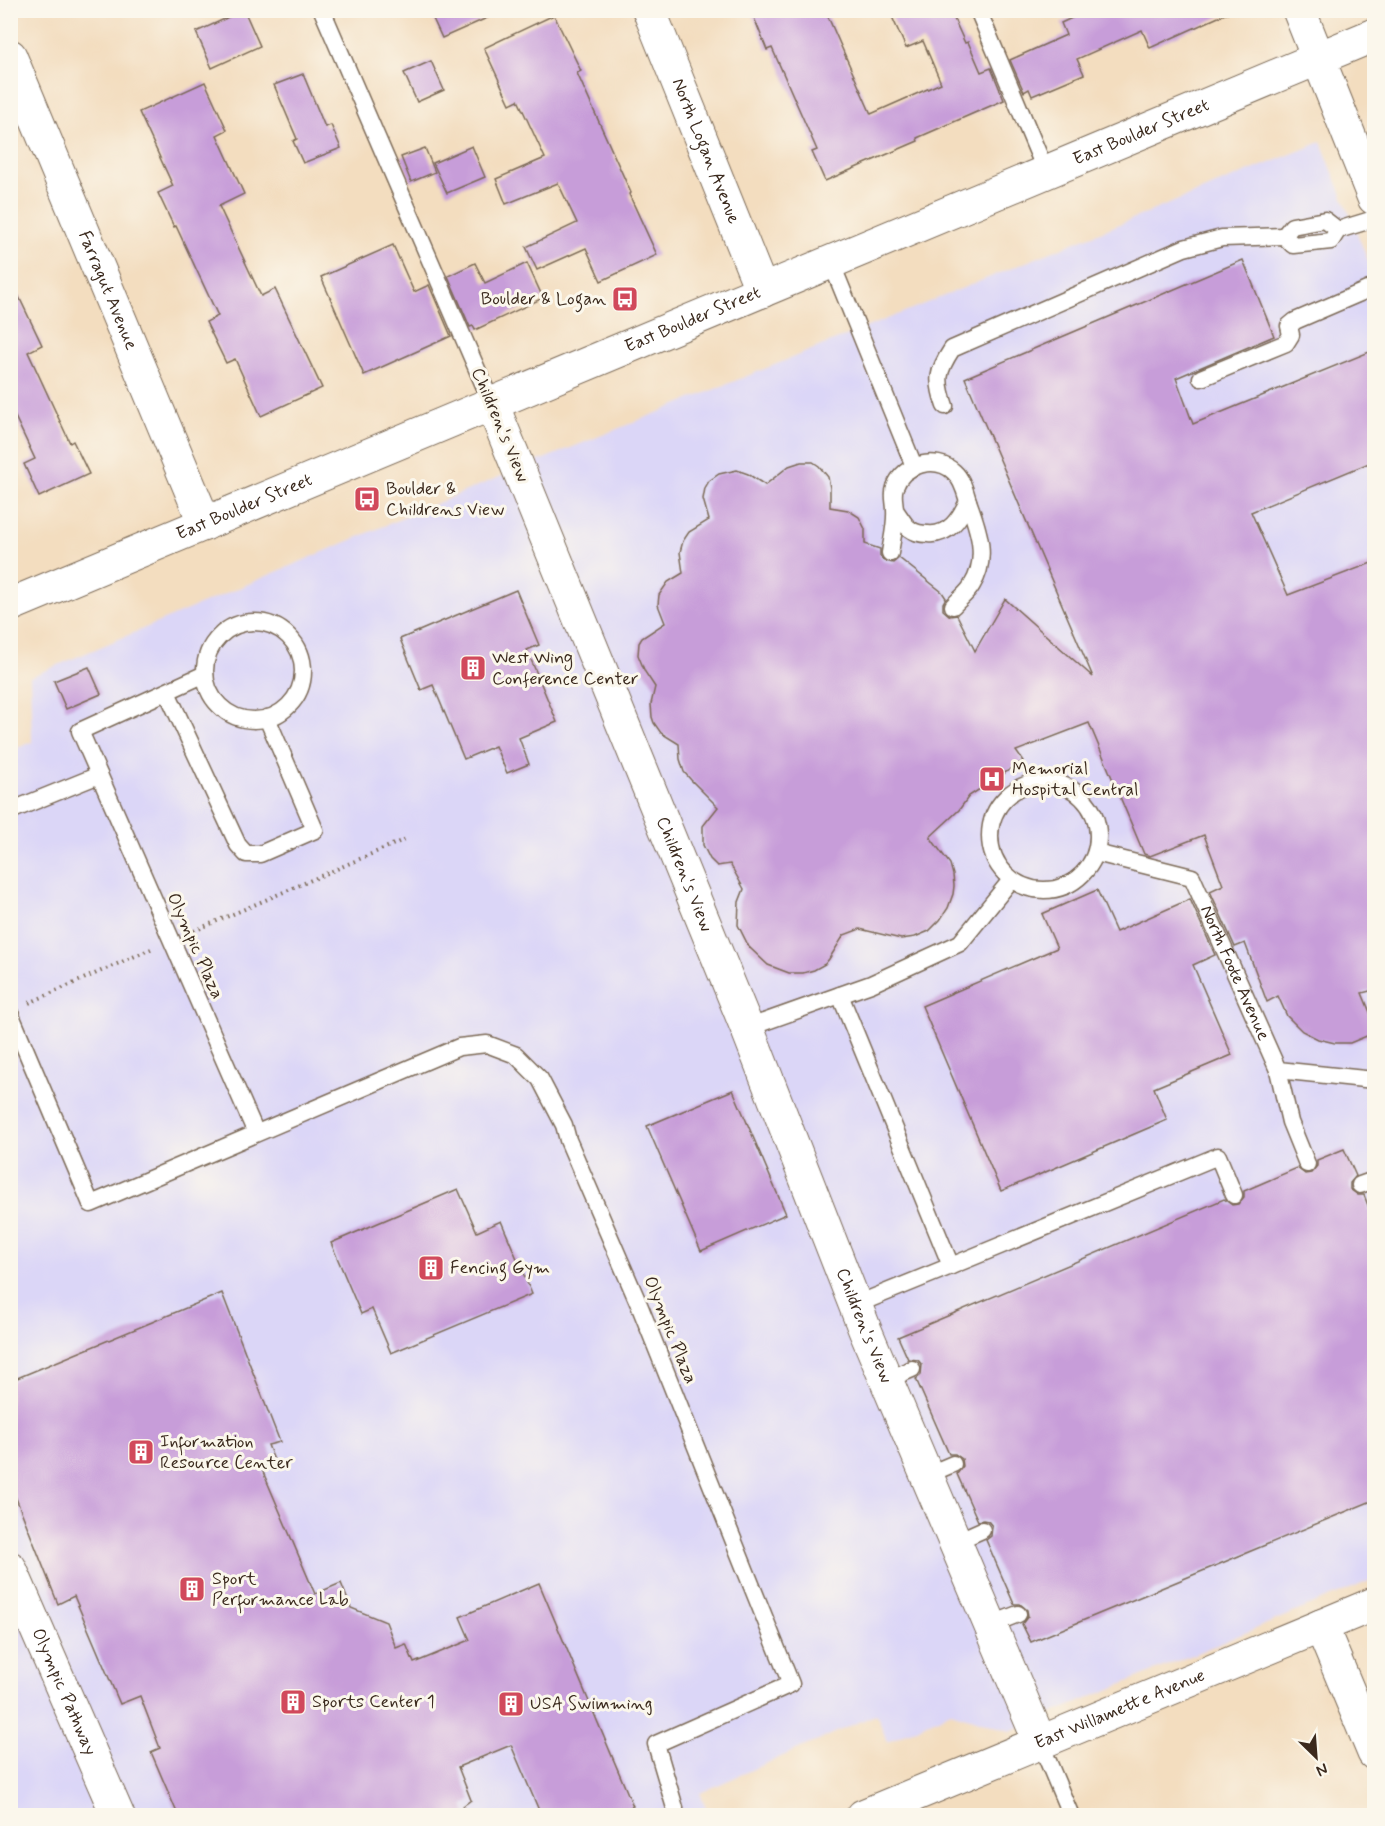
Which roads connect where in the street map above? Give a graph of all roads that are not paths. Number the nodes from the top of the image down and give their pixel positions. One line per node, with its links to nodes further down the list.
1 (322, 10): 15 (lane, Children's View)
2 (649, 10): 13 (street, North Logan Avenue)
3 (978, 10): 8 (lane)
4 (1299, 10): 7 (street)
5 (1374, 35): 7 (street, East Boulder Street)
6 (10, 56): 20 (street, Farragut Avenue)
7 (1319, 58): 8 (street, East Boulder Street); 9 (street)
8 (1046, 172): 11 (street, East Boulder Street)
9 (1374, 198)
10 (1374, 219): 16 (lane)
11 (831, 262): 13 (street, East Boulder Street); 17 (lane)
12 (1374, 287): 14 (lane)
13 (762, 291): 15 (street, East Boulder Street)
14 (1201, 378)
15 (492, 404): 20 (street, East Boulder Street); 33 (street, Children's View)
16 (945, 406)
17 (914, 466): 18 (lane); 19 (lane)
18 (968, 501): 19 (lane); 23 (lane)
19 (895, 510): 21 (lane)
20 (205, 524): 22 (street, East Boulder Street)
21 (890, 553)
22 (10, 605)
23 (953, 606)
24 (205, 674): 25 (lane); 26 (lane); 26 (lane)
25 (167, 692): 26 (lane); 27 (lane, Olympic Plaza)
26 (267, 718)
27 (99, 775): 28 (lane); 36 (lane, Olympic Plaza)
28 (10, 811)
29 (1096, 853): 30 (lane); 30 (lane); 34 (lane, North Foote Avenue)
30 (1011, 880): 31 (lane)
31 (840, 995): 33 (lane); 39 (lane)
32 (16, 1010): 36 (lane, Olympic Plaza)
33 (747, 1028): 40 (street, Children's View)
34 (1278, 1070): 35 (lane); 37 (lane)
35 (1374, 1080)
36 (256, 1134): 47 (lane, Olympic Plaza)
37 (1307, 1164)
38 (1234, 1195): 39 (lane)
39 (951, 1266): 40 (lane)
40 (855, 1305): 44 (street, Children's View)
41 (10, 1569): 46 (street, Olympic Pathway)
42 (1374, 1604): 43 (street, East Willamette Avenue)
43 (1321, 1626): 44 (street, East Willamette Avenue); 45 (street)
44 (1040, 1742): 48 (street, East Willamette Avenue); 49 (lane)
45 (1374, 1753)
46 (118, 1815)
47 (675, 1815)
48 (863, 1815)
49 (1071, 1815)

